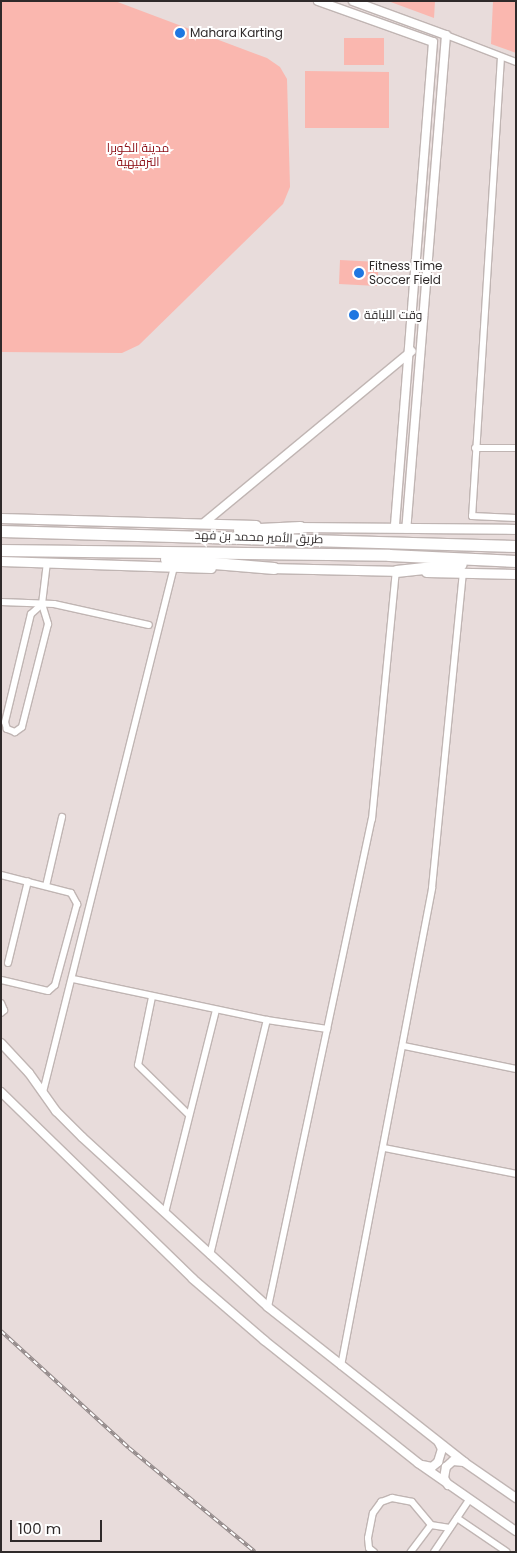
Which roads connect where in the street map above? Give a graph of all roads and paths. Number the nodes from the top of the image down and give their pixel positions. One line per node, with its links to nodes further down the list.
1 (318, 1): 3 (street)
2 (357, 3): 3 (street); 4 (street)
3 (357, 15): 5 (street)
4 (446, 35): 5 (street); 6 (street); 8 (street)
5 (433, 42): 9 (street)
6 (502, 57): 7 (street); 10 (street)
7 (516, 62)
8 (420, 347): 9 (street); 17 (street)
9 (410, 352): 14 (street); 16 (street)
10 (475, 448): 11 (street); 13 (street)
11 (516, 448)
12 (1, 518): 14 (main road)
13 (516, 518)
14 (205, 522): 15 (main road)
15 (300, 527): 16 (main road); 20 (highway)
16 (396, 528): 17 (main road)
17 (406, 528): 18 (main road)
18 (516, 530)
19 (1, 532): 20 (highway, طريق الأمير محمد بن فهد)
20 (106, 533): 21 (highway, طريق الأمير محمد بن فهد)
21 (516, 546)
22 (1, 550): 23 (highway, طريق الأمير محمد بن فهد)
23 (67, 551): 25 (highway, طريق الأمير محمد بن فهد); 28 (highway)
24 (1, 561): 26 (main road)
25 (516, 561): 29 (highway)
26 (47, 562): 27 (main road); 33 (street)
27 (174, 568): 28 (main road); 40 (street)
28 (274, 568): 29 (main road)
29 (396, 571): 30 (main road); 47 (street)
30 (463, 573): 31 (main road); 49 (street)
31 (516, 574)
32 (1, 602): 33 (street)
33 (42, 604): 33 (street); 34 (street)
34 (148, 626)
35 (62, 817): 38 (street)
36 (1, 875): 37 (street)
37 (28, 881): 38 (street); 39 (street)
38 (46, 886): 41 (street)
39 (8, 963)
40 (73, 979): 42 (street); 52 (street)
41 (1, 980)
42 (152, 997): 44 (street); 53 (street)
43 (1, 1003): 45 (street)
44 (216, 1010): 46 (street); 53 (street)
45 (1, 1013)
46 (267, 1020): 47 (street); 57 (street)
47 (327, 1029): 58 (street)
48 (1, 1043): 52 (street)
49 (404, 1046): 50 (street); 54 (street)
50 (516, 1069)
51 (1, 1092): 62 (street)
52 (43, 1092): 56 (street)
53 (189, 1115): 56 (street)
54 (384, 1148): 55 (street); 59 (street)
55 (516, 1174)
56 (166, 1213): 57 (street)
57 (210, 1255): 58 (street)
58 (268, 1307): 59 (street)
59 (341, 1366): 60 (street)
60 (437, 1440): 61 (street); 62 (street)
61 (464, 1462): 63 (street); 64 (street)
62 (418, 1464): 63 (street)
63 (448, 1485): 65 (street)
64 (516, 1498)
65 (469, 1500): 66 (street); 69 (street)
66 (457, 1518): 68 (street); 73 (street)
67 (431, 1525): 68 (street); 70 (street); 71 (street)
68 (450, 1528): 72 (street)
69 (516, 1531)
70 (374, 1552)
71 (410, 1552)
72 (434, 1552)
73 (507, 1552)

